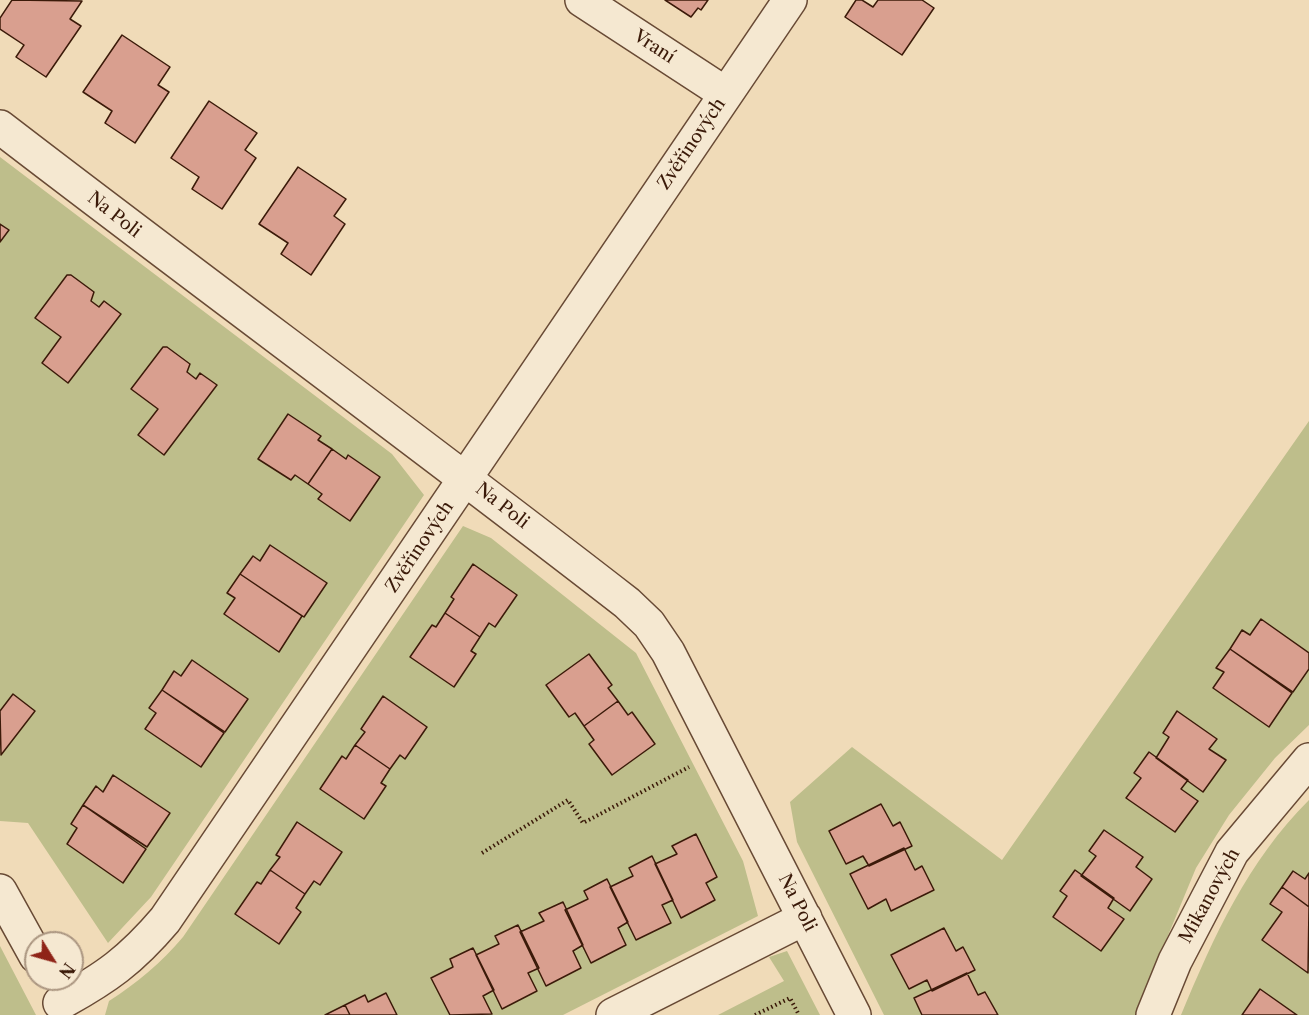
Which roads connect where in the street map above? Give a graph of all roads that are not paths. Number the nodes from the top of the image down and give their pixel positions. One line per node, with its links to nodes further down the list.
1 (582, 0): 3 (street, Vraní)
2 (790, 0): 3 (street, Zvěřinových)
3 (726, 94): 5 (street, Zvěřinových)
4 (0, 127): 5 (street, Na Poli)
5 (466, 479): 8 (street, Na Poli); 10 (street, Zvěřinových)
6 (1309, 760): 13 (street, Mikanových)
7 (0, 891): 9 (street)
8 (805, 918): 11 (street); 12 (street, Na Poli)
9 (24, 934)
10 (57, 999)
11 (613, 1015)
12 (854, 1015)
13 (1153, 1015)

